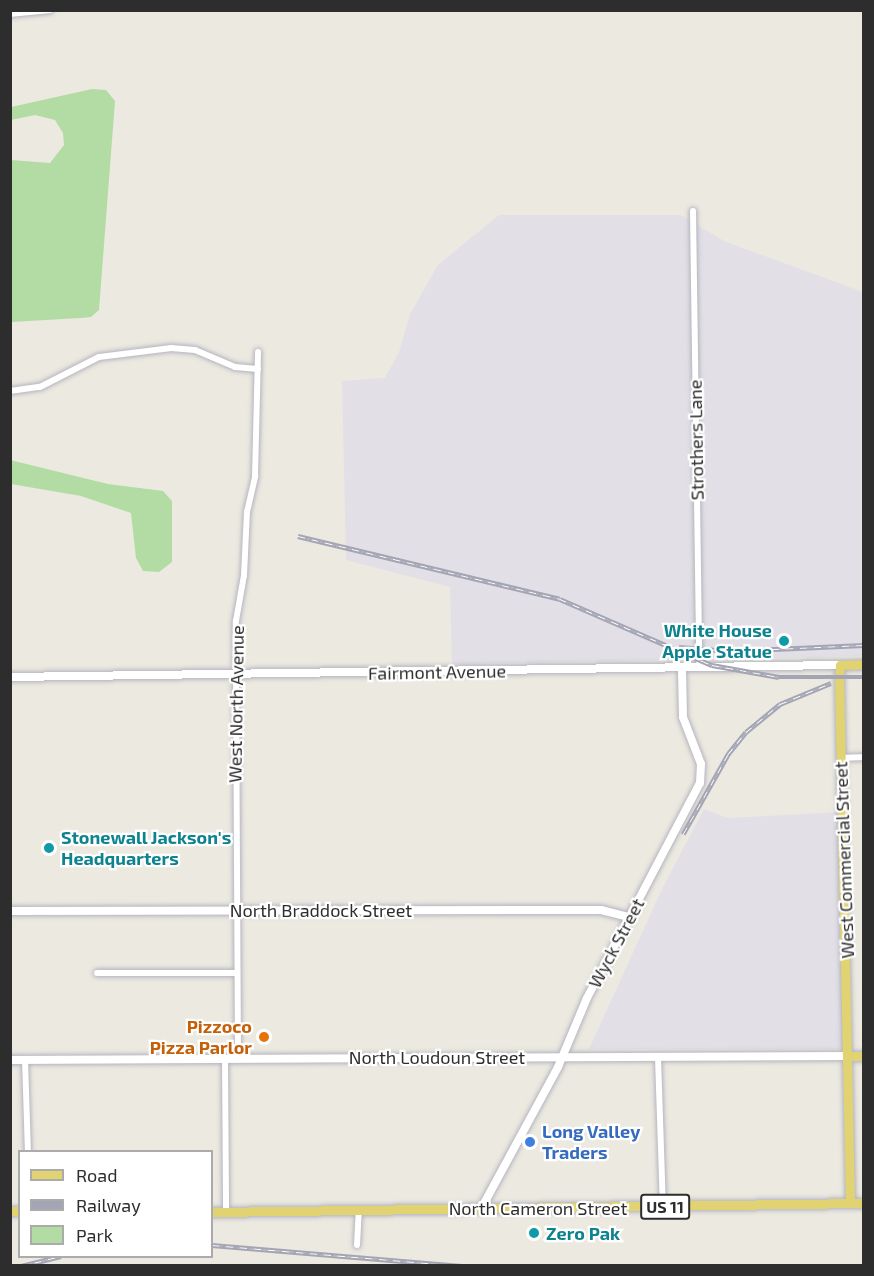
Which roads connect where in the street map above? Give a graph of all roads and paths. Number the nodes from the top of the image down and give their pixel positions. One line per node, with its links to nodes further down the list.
1 (50, 10): 2 (street)
2 (10, 14)
3 (693, 211): 9 (street, Strothers Lane)
4 (258, 352): 5 (street, West North Avenue)
5 (258, 369): 6 (street); 11 (street, West North Avenue)
6 (10, 391)
7 (864, 664): 8 (main road, Fairmont Avenue)
8 (840, 665): 9 (street, Fairmont Avenue); 14 (main road, West Commercial Street)
9 (699, 668): 10 (street, Fairmont Avenue)
10 (682, 669): 11 (street, Fairmont Avenue); 17 (street, Wyck Street)
11 (235, 673): 12 (street, Fairmont Avenue); 15 (street, West North Avenue)
12 (10, 677)
13 (864, 757): 14 (street)
14 (841, 758): 21 (main road, West Commercial Street)
15 (236, 909): 16 (street, North Braddock Street); 17 (street, North Braddock Street); 19 (street, West North Avenue)
16 (10, 911)
17 (630, 917): 20 (street, Wyck Street)
18 (97, 973): 19 (street)
19 (236, 973): 24 (street, West North Avenue)
20 (563, 1056): 24 (street, North Loudoun Street); 25 (street, North Loudoun Street); 32 (street, Wyck Street)
21 (848, 1056): 22 (main road, North Loudoun Street); 25 (street, North Loudoun Street); 29 (main road, West Commercial Street)
22 (864, 1056)
23 (225, 1058): 24 (street, North Loudoun Street); 26 (street, North Loudoun Street); 35 (street)
24 (238, 1058)
25 (658, 1058): 31 (street)
26 (25, 1059): 27 (street, North Loudoun Street); 28 (street)
27 (10, 1060)
28 (28, 1150)
29 (850, 1203): 30 (main road, North Cameron Street / US 11); 31 (main road, North Cameron Street / US 11)
30 (864, 1203)
31 (663, 1207): 32 (main road, North Cameron Street / US 11)
32 (481, 1209): 33 (main road, North Cameron Street / US 11)
33 (359, 1210): 35 (main road, North Cameron Street / US 11); 36 (street)
34 (213, 1212): 35 (main road, North Cameron Street / US 11)
35 (226, 1212)
36 (357, 1245)

